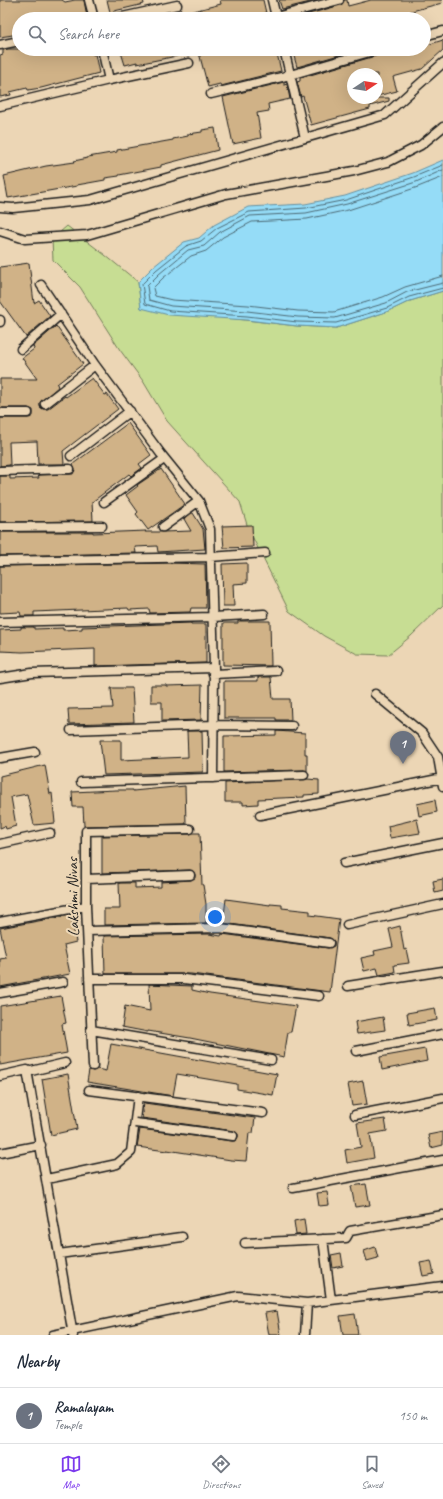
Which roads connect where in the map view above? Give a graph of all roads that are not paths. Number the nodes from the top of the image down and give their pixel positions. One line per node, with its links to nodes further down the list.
1 (89, 0): 5 (street)
2 (272, 0): 7 (street)
3 (339, 0): 8 (street)
4 (176, 5): 6 (street)
5 (92, 12)
6 (144, 12)
7 (275, 12)
8 (297, 12)
9 (443, 31): 10 (street)
10 (431, 34)
11 (12, 42): 12 (street)
12 (0, 45)
13 (104, 56): 19 (street)
14 (286, 56): 18 (street)
15 (356, 56): 18 (street)
16 (189, 63): 19 (street)
17 (443, 63): 23 (street)
18 (290, 75): 20 (street); 23 (street)
19 (109, 80): 21 (street)
20 (211, 94)
21 (0, 106)
22 (443, 127): 25 (street)
23 (305, 138): 24 (street)
24 (0, 207)
25 (0, 231)
26 (41, 286): 27 (street)
27 (61, 314): 28 (street); 29 (street)
28 (21, 349)
29 (95, 365): 30 (street); 31 (street)
30 (45, 404)
31 (130, 411): 34 (street); 35 (street)
32 (0, 413): 33 (street)
33 (28, 413)
34 (71, 456)
35 (164, 459): 38 (street); 39 (street)
36 (70, 469): 37 (street)
37 (0, 471)
38 (199, 501): 42 (street); 44 (street)
39 (104, 502)
40 (102, 526): 41 (street)
41 (0, 527)
42 (162, 527)
43 (265, 553): 44 (street)
44 (210, 557): 45 (street); 47 (street)
45 (0, 561)
46 (264, 614): 47 (street)
47 (212, 617): 48 (street); 49 (street)
48 (0, 622)
49 (214, 671): 50 (street); 51 (street); 53 (street)
50 (276, 671)
51 (0, 678)
52 (375, 694): 60 (street)
53 (214, 725): 54 (street); 55 (street); 59 (street)
54 (292, 726)
55 (71, 730)
56 (34, 752): 57 (street)
57 (0, 758)
58 (304, 775): 59 (street)
59 (213, 778): 61 (street)
60 (443, 781): 62 (street)
61 (82, 782)
62 (260, 815)
63 (190, 829): 69 (street, Lakshmi Nivas)
64 (50, 833): 66 (street)
65 (443, 843): 67 (street)
66 (0, 844)
67 (344, 862)
68 (190, 875): 69 (street)
69 (86, 879): 71 (street, Lakshmi Nivas)
70 (443, 904): 73 (street)
71 (86, 906): 72 (street); 74 (street, Lakshmi Nivas)
72 (0, 922)
73 (347, 925)
74 (87, 931): 75 (street); 77 (street, Lakshmi Nivas)
75 (329, 943)
76 (443, 971): 79 (street)
77 (89, 979): 81 (street); 82 (street, Lakshmi Nivas)
78 (63, 982): 80 (street)
79 (348, 986)
80 (0, 993)
81 (319, 996)
82 (91, 1030): 85 (street); 87 (street, Lakshmi Nivas)
83 (443, 1034): 84 (street)
84 (356, 1051)
85 (271, 1060)
86 (65, 1063): 88 (street)
87 (93, 1066)
88 (27, 1072): 89 (street); 97 (street)
89 (0, 1076)
90 (89, 1090): 91 (street)
91 (138, 1096): 93 (street); 100 (street)
92 (443, 1098): 94 (street)
93 (263, 1112)
94 (355, 1115)
95 (135, 1123): 96 (street, bridge)
96 (233, 1136)
97 (41, 1145): 98 (street); 100 (street)
98 (0, 1153)
99 (443, 1160): 101 (street)
100 (47, 1179): 106 (street)
101 (293, 1188)
102 (443, 1215): 104 (street)
103 (182, 1237): 106 (street)
104 (323, 1239): 105 (street); 108 (street)
105 (245, 1243)
106 (60, 1254): 110 (street)
107 (443, 1286): 108 (street)
108 (331, 1300): 109 (street)
109 (307, 1303): 110 (street); 112 (street)
110 (73, 1333): 111 (street)
111 (53, 1335)
112 (305, 1335)

